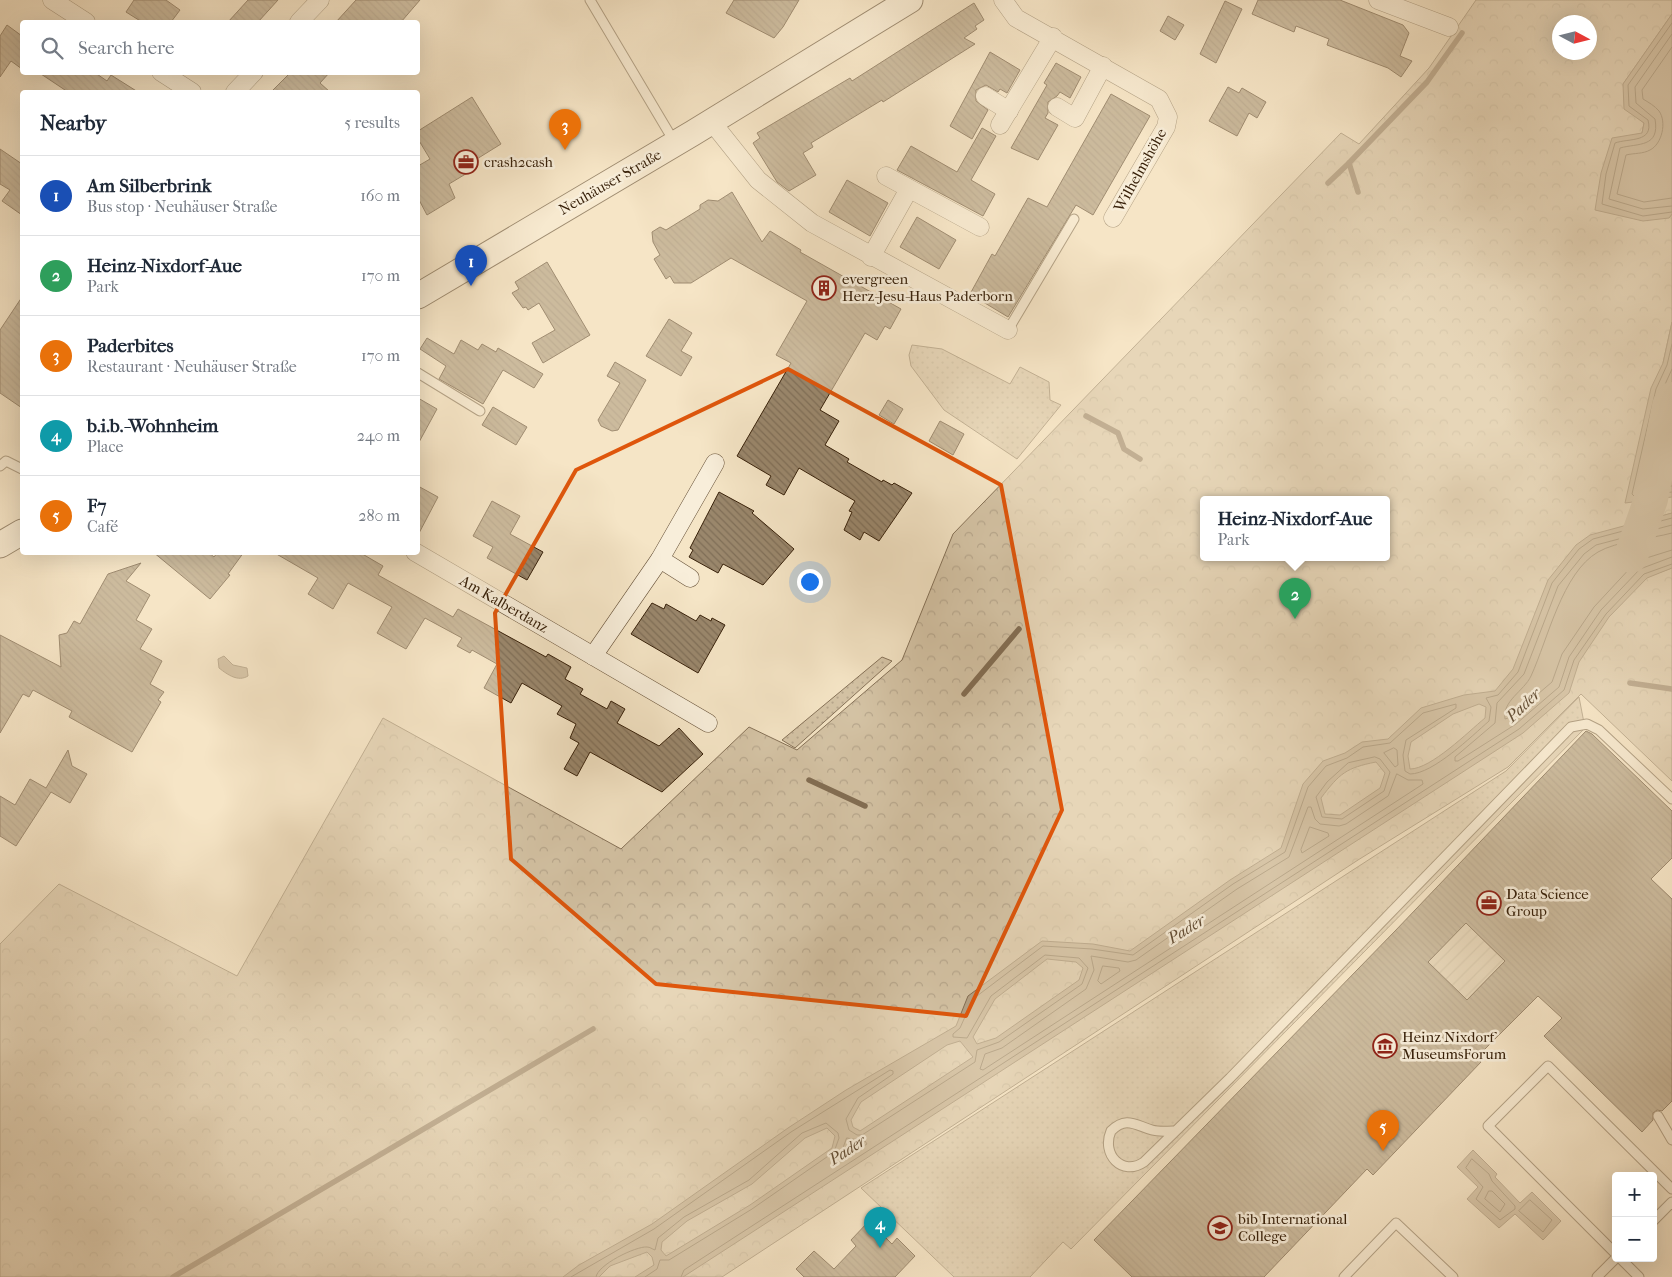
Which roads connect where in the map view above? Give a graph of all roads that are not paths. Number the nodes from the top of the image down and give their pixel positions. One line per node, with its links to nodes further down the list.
1 (52, 0): 7 (street)
2 (320, 0): 8 (street)
3 (590, 0): 19 (lane)
4 (910, 0): 18 (main road, Neuhäuser Straße)
5 (1003, 0): 10 (street, Wilhelmshöhe)
6 (1378, 0): 9 (street)
7 (83, 20)
8 (302, 20)
9 (1449, 26)
10 (1053, 37): 11 (street, Wilhelmshöhe); 16 (street)
11 (1103, 66): 17 (street); 22 (street, Wilhelmshöhe)
12 (166, 75): 14 (street)
13 (251, 75): 15 (street)
14 (189, 90)
15 (237, 90)
16 (985, 96)
17 (1056, 107)
18 (711, 121): 19 (main road, Neuhäuser Straße); 25 (street)
19 (676, 143): 26 (main road, Neuhäuser Straße)
20 (886, 176): 21 (street)
21 (909, 189): 24 (street); 25 (street)
22 (1113, 218)
23 (1074, 219): 27 (lane)
24 (980, 227)
25 (871, 257): 27 (street)
26 (420, 295)
27 (1008, 330)
28 (420, 374): 29 (lane)
29 (480, 411)
30 (715, 463): 36 (street)
31 (0, 466): 32 (lane)
32 (20, 468)
33 (20, 533): 34 (main road)
34 (0, 545)
35 (420, 555): 38 (street, Am Kalberdanz)
36 (660, 559): 37 (street); 38 (street)
37 (690, 578)
38 (593, 656): 39 (street, Am Kalberdanz)
39 (708, 723)
40 (1672, 799): 42 (lane)
41 (1658, 1116): 43 (lane)
42 (1173, 1131): 42 (lane)
43 (1672, 1140)
44 (1672, 1189): 47 (lane)
45 (1672, 1202): 46 (lane)
46 (1657, 1217)
47 (1612, 1250)
48 (1612, 1262): 52 (lane)
49 (1624, 1262): 53 (lane)
50 (1344, 1277): 51 (lane)
51 (1453, 1277)
52 (1597, 1277)
53 (1639, 1277)

